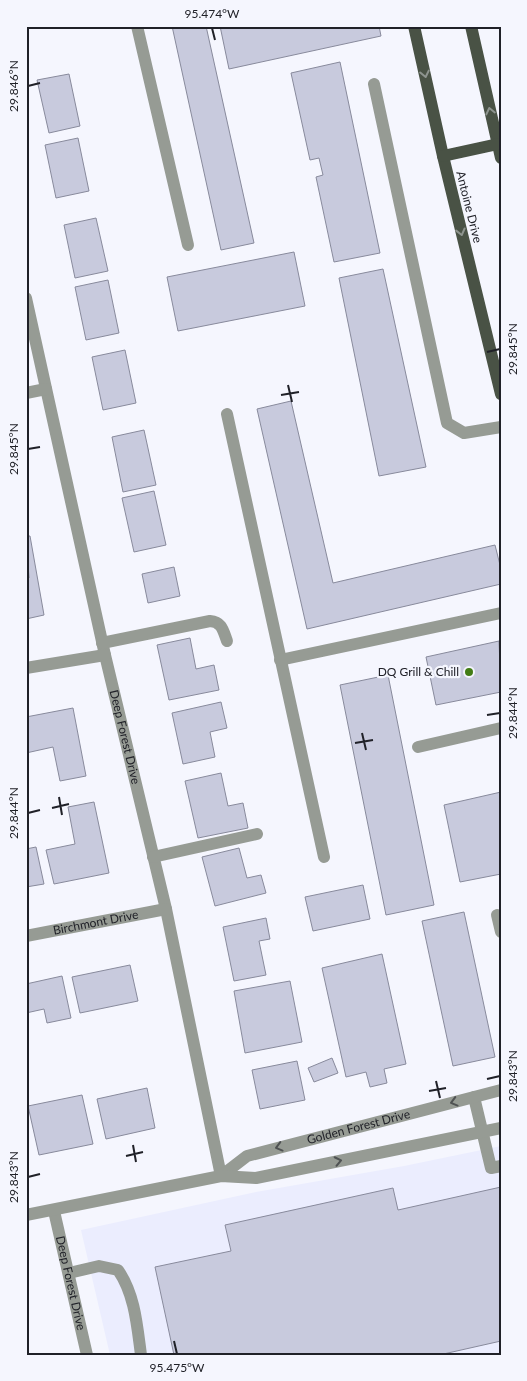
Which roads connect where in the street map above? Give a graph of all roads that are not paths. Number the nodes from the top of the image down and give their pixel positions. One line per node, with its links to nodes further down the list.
1 (137, 26): 8 (street)
2 (414, 26): 6 (main road, Antoine Drive, one-way to 6)
3 (471, 26): 5 (main road, one-way to 3)
4 (374, 84): 14 (street)
5 (498, 144): 6 (main road); 7 (main road)
6 (443, 156): 12 (main road, Antoine Drive, one-way to 12)
7 (501, 158)
8 (188, 245)
9 (26, 298): 10 (street, Deep Forest Drive)
10 (46, 390): 11 (street); 17 (street, Deep Forest Drive)
11 (26, 393)
12 (501, 394)
13 (227, 414): 18 (street)
14 (501, 427)
15 (501, 613): 18 (street)
16 (226, 641): 17 (street)
17 (104, 649): 19 (street); 23 (street, Deep Forest Drive)
18 (280, 660): 24 (street)
19 (26, 668)
20 (501, 728): 21 (street)
21 (418, 748)
22 (258, 834): 23 (street)
23 (153, 857): 25 (street, Deep Forest Drive)
24 (324, 857)
25 (166, 910): 28 (street, Birchmont Drive); 34 (street, Deep Forest Drive)
26 (497, 915): 27 (street)
27 (501, 932)
28 (26, 936)
29 (501, 1090): 30 (street, Golden Forest Drive)
30 (474, 1097): 32 (street); 34 (street, Golden Forest Drive, one-way to 34)
31 (501, 1128): 32 (street, Golden Forest Drive)
32 (482, 1131): 33 (street); 34 (street, Golden Forest Drive, one-way to 32)
33 (501, 1166)
34 (221, 1176): 35 (street, Golden Forest Drive)
35 (54, 1211): 36 (street, Golden Forest Drive); 37 (street, Deep Forest Drive)
36 (26, 1216)
37 (69, 1273): 38 (street, Deep Forest Drive); 39 (street)
38 (87, 1355)
39 (142, 1355)

